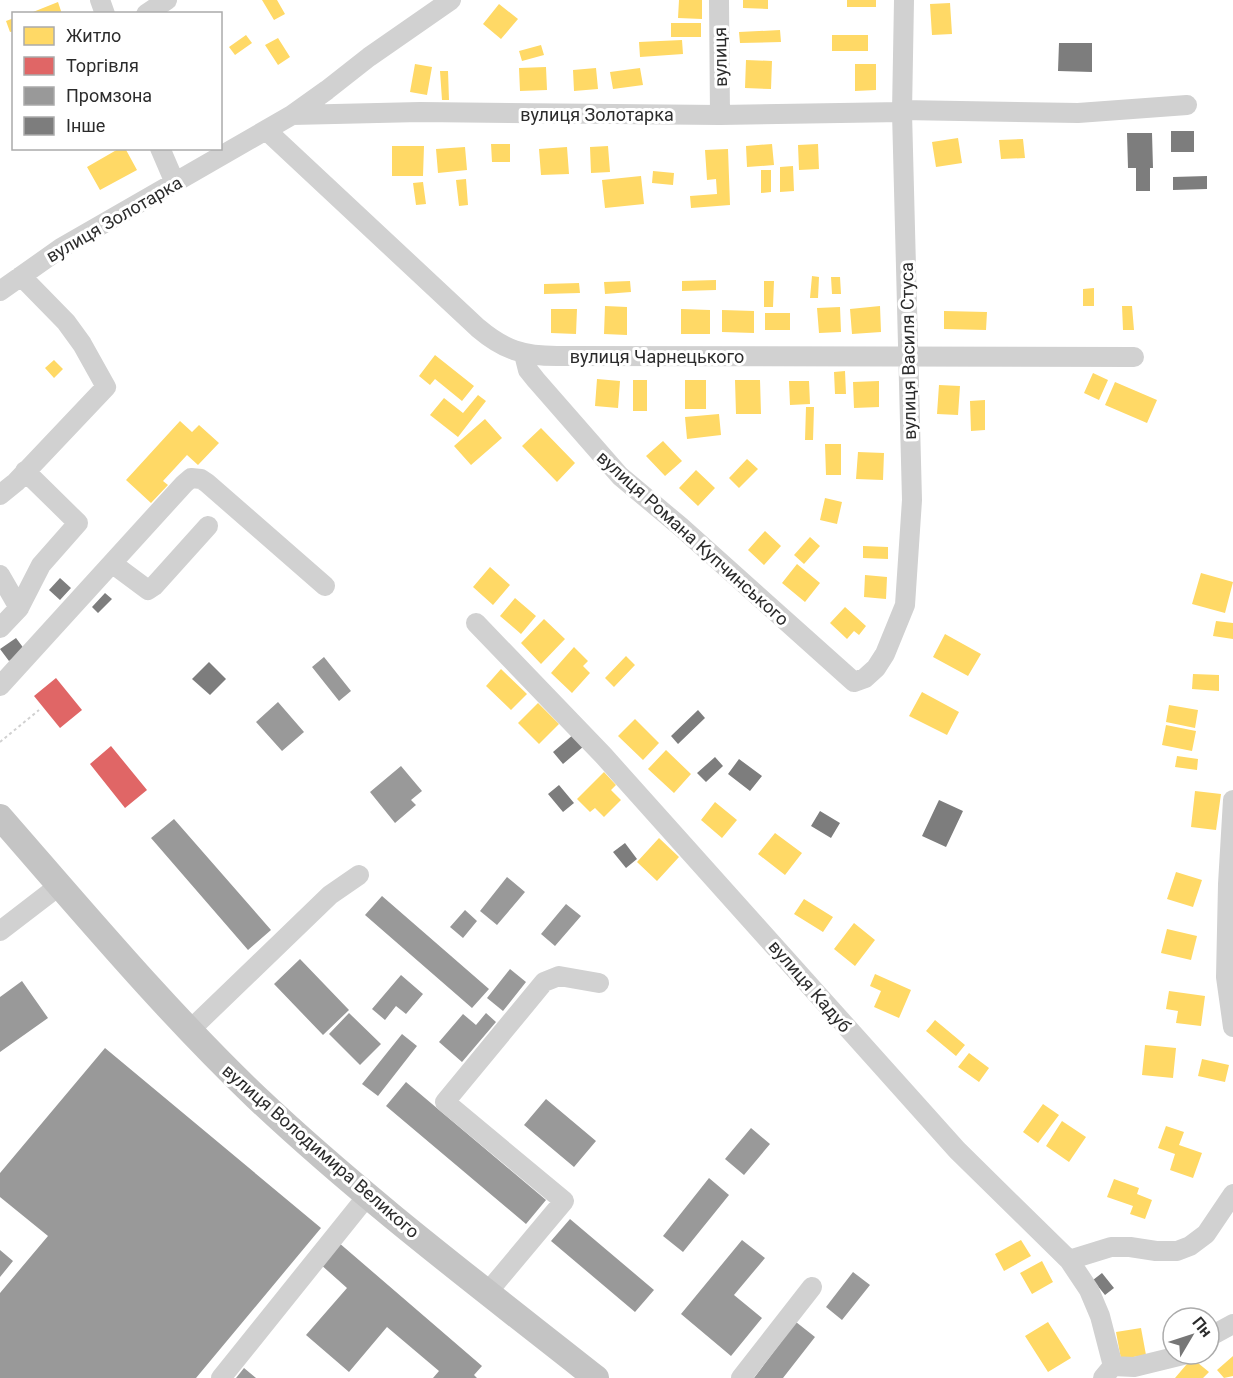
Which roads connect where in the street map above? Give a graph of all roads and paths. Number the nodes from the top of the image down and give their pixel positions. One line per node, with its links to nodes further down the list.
1 (167, 0): 5 (street)
2 (451, 0): 8 (street, вулиця Золотарка)
3 (719, 0): 9 (street, вулиця)
4 (904, 0): 7 (street, вулиця Василя Стуса)
5 (149, 12)
6 (1187, 105): 7 (street, вулиця Золотарка)
7 (902, 111): 9 (street, вулиця Золотарка); 16 (street, вулиця Василя Стуса)
8 (292, 115): 9 (street, вулиця Золотарка); 10 (street, вулиця Золотарка)
9 (720, 115)
10 (266, 130): 12 (street, вулиця Золотарка); 15 (street, вулиця Чарнецького)
11 (161, 150): 12 (street)
12 (175, 183): 13 (street, вулиця Золотарка)
13 (21, 276): 14 (street, вулиця Золотарка); 18 (street)
14 (0, 291)
15 (524, 354): 16 (street, вулиця Чарнецького); 27 (street, вулиця Романа Купчинського)
16 (908, 357): 17 (street, вулиця Чарнецького); 27 (street, вулиця Василя Стуса)
17 (1134, 357)
18 (26, 471): 19 (street); 24 (street)
19 (0, 495)
20 (208, 526): 21 (street)
21 (113, 564): 23 (street); 28 (street)
22 (0, 575): 24 (street)
23 (325, 586)
24 (19, 608): 26 (street)
25 (476, 623): 43 (street, вулиця Кадуб)
26 (0, 628)
27 (854, 682)
28 (0, 686)
29 (39, 710): 30 (path)
30 (0, 742)
31 (1233, 800): 37 (street)
32 (0, 817): 34 (main road, вулиця Володимира Великого)
33 (359, 875): 38 (street)
34 (60, 885): 35 (street); 38 (main road, вулиця Володимира Великого)
35 (0, 931)
36 (599, 983): 45 (street)
37 (1233, 1027)
38 (190, 1030): 40 (main road, вулиця Володимира Великого)
39 (1233, 1194): 42 (street)
40 (368, 1195): 45 (main road, вулиця Володимира Великого); 48 (street)
41 (1233, 1217): 42 (street)
42 (1206, 1234): 43 (street)
43 (1069, 1260): 47 (street, вулиця Кадуб)
44 (812, 1287): 50 (street)
45 (487, 1293): 49 (main road, вулиця Володимира Великого)
46 (1161, 1360): 47 (street)
47 (1108, 1372)
48 (220, 1378)
49 (596, 1378)
50 (741, 1378)

